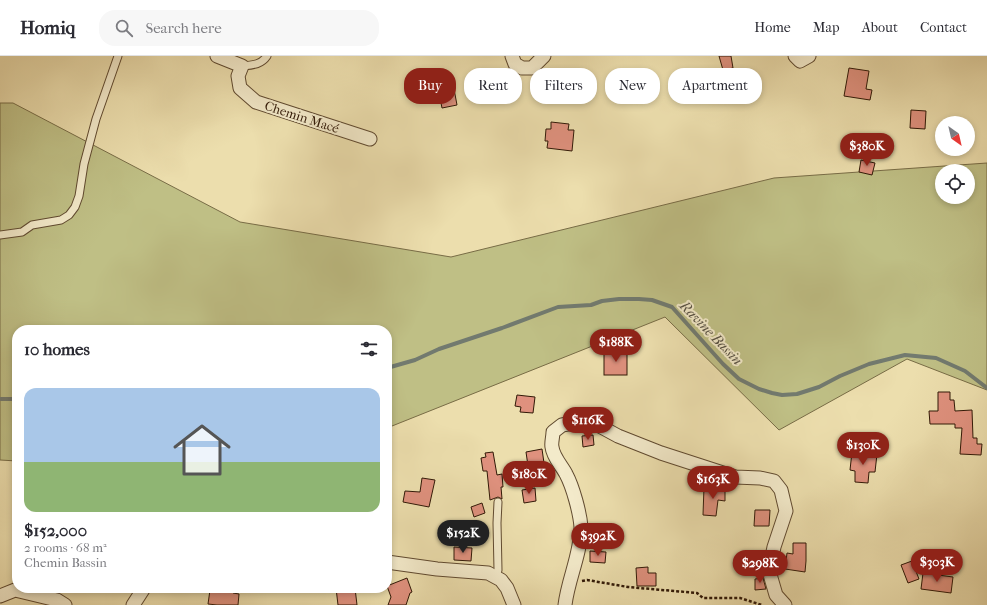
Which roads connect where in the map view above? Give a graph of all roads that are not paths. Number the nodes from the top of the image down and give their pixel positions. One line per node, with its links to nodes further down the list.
1 (118, 56): 10 (lane)
2 (216, 56): 8 (street)
3 (267, 56): 8 (lane)
4 (512, 56): 5 (street)
5 (544, 56)
6 (795, 56): 7 (street)
7 (809, 56)
8 (242, 66): 9 (street, Chemin Macé)
9 (370, 139)
10 (0, 235)
11 (498, 502): 13 (lane)
12 (392, 563): 13 (street)
13 (496, 577): 20 (street)
14 (12, 591): 17 (street)
15 (28, 593): 18 (street)
16 (141, 593): 19 (street)
17 (0, 596)
18 (65, 605)
19 (133, 605)
20 (514, 605)
21 (565, 605): 22 (street)
22 (785, 605)

